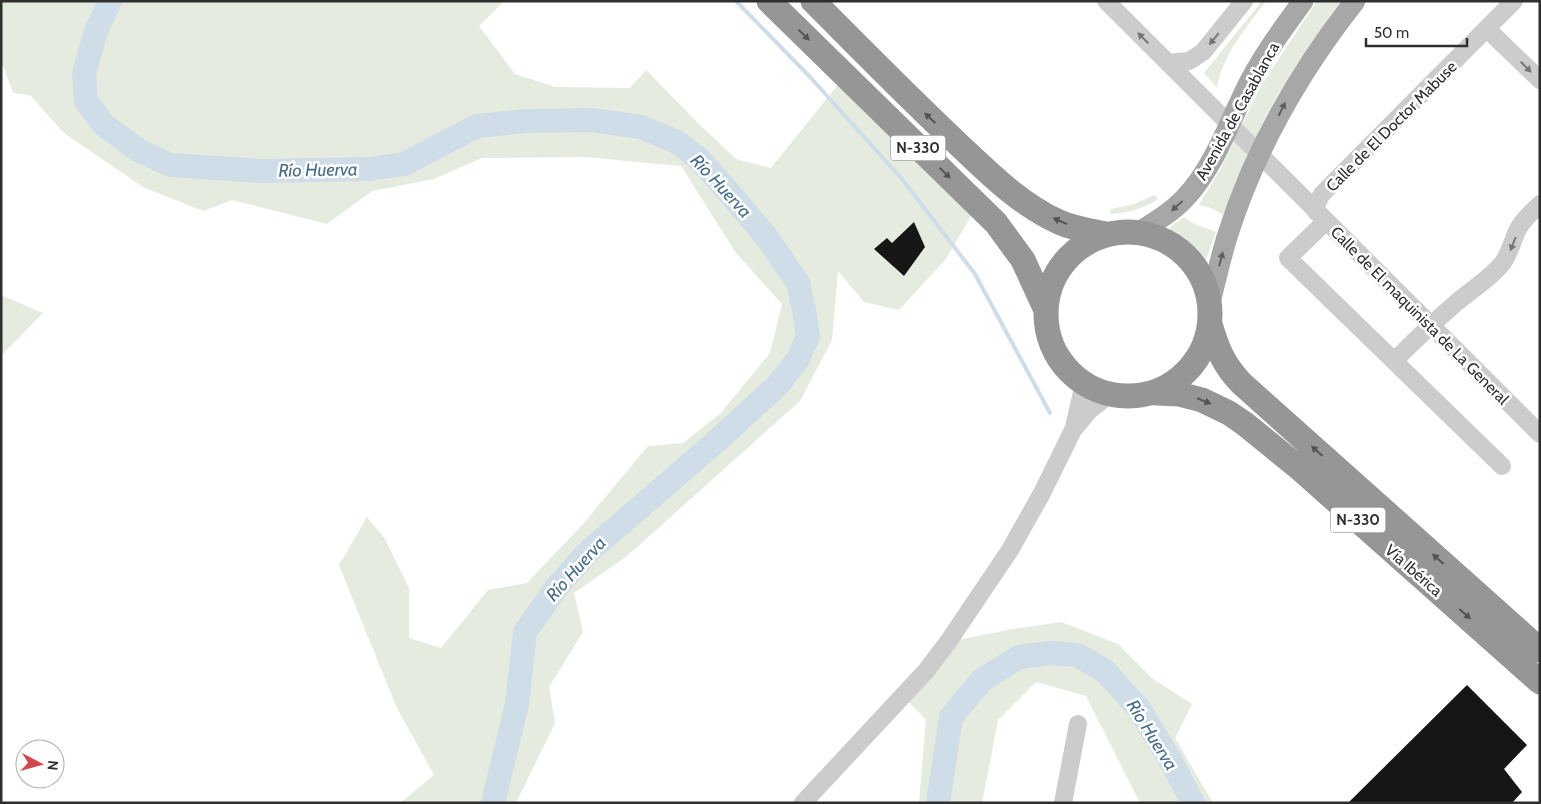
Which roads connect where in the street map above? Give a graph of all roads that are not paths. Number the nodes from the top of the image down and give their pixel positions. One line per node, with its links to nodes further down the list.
1 (769, 1): 15 (highway, N-330, one-way to 15)
2 (813, 1): 14 (highway, N-330, one-way to 2)
3 (1106, 1): 9 (street, Calle de El maquinista de La General, one-way to 3)
4 (1244, 1): 9 (street, one-way to 9)
5 (1303, 1): 13 (main road, Avenida de Casablanca, one-way to 13)
6 (1355, 1): 16 (main road, one-way to 6)
7 (1514, 1): 8 (street, Calle de El Doctor Mabuse)
8 (1488, 29): 10 (street, one-way to 10); 12 (street, Calle de El Doctor Mabuse)
9 (1168, 63): 12 (street, Calle de El maquinista de La General)
10 (1540, 80)
11 (1540, 204): 17 (street, one-way to 17)
12 (1321, 217): 17 (street, Calle de El maquinista de La General); 18 (street)
13 (1139, 232): 14 (highway, N-330); 16 (highway, N-330)
14 (1107, 234): 15 (highway, N-330)
15 (1046, 310): 19 (highway, N-330)
16 (1209, 315): 20 (highway, N-330); 25 (highway, Vía Ibérica / N-330, one-way to 16)
17 (1430, 326): 18 (street); 23 (street, Calle de El maquinista de La General)
18 (1394, 361): 24 (street)
19 (1084, 384): 21 (highway, N-330); 22 (street)
20 (1157, 393): 21 (highway, N-330); 26 (highway, Vía Ibérica / N-330, one-way to 26)
21 (1110, 394): 22 (street)
22 (1073, 430): 28 (street)
23 (1540, 434)
24 (1502, 466)
25 (1540, 650)
26 (1540, 682)
27 (1078, 724): 29 (street)
28 (803, 803)
29 (1063, 803)

